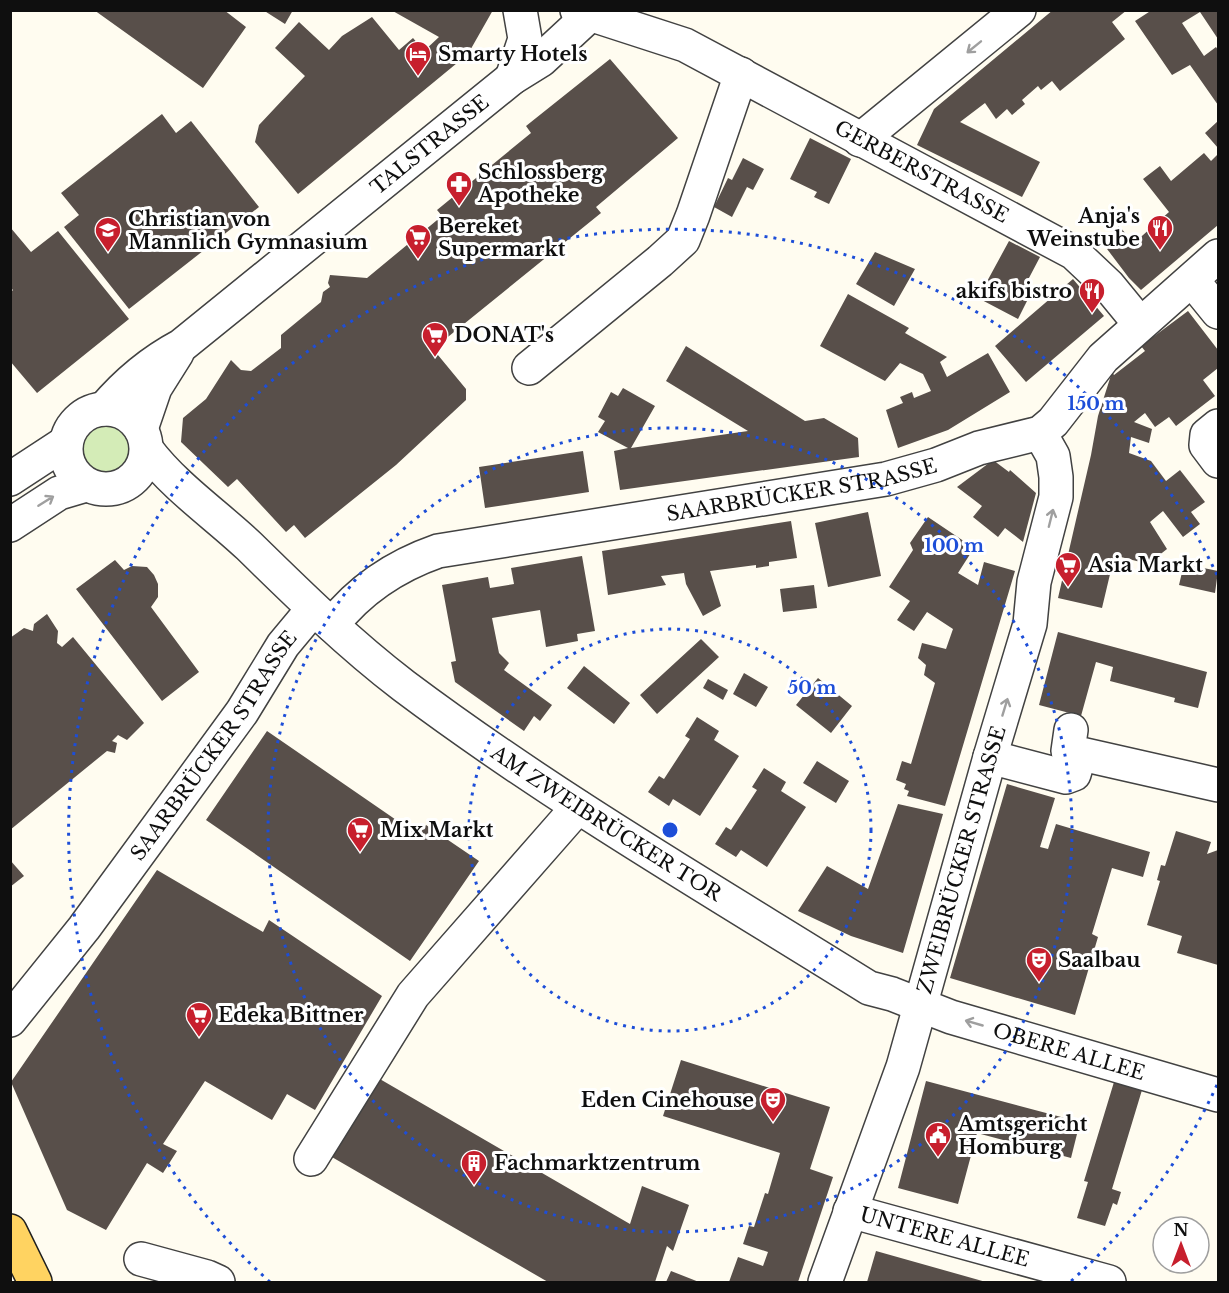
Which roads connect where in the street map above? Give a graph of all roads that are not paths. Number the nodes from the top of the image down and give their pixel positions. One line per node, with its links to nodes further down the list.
1 (520, 10): 7 (street)
2 (648, 10): 5 (street, GERBERSTRASSE)
3 (1019, 10): 8 (street, one-way to 8)
4 (587, 12): 5 (street, GERBERSTRASSE); 7 (street, TALSTRASSE)
5 (685, 45): 6 (street, GERBERSTRASSE)
6 (741, 74): 8 (street, GERBERSTRASSE); 14 (street)
7 (512, 78): 13 (street, TALSTRASSE)
8 (860, 140): 12 (street, GERBERSTRASSE)
9 (1218, 256): 10 (street)
10 (1192, 280): 11 (street); 12 (street)
11 (1218, 312)
12 (1140, 324): 17 (street)
13 (181, 346): 15 (street, TALSTRASSE); 18 (street, TALSTRASSE)
14 (529, 368)
15 (104, 409): 18 (street); 19 (street, TALSTRASSE)
16 (1218, 426): 20 (street)
17 (1040, 433): 26 (street, SAARBRÜCKER STRASSE); 27 (street, ZWEIBRÜCKER STRASSE, one-way to 17)
18 (144, 439): 23 (street, TALSTRASSE); 24 (street)
19 (65, 443): 21 (street, TALSTRASSE); 22 (street)
20 (1218, 460)
21 (10, 479)
22 (86, 485): 23 (street); 25 (street, one-way to 22)
23 (125, 485): 24 (street)
24 (185, 491): 26 (street)
25 (10, 525)
26 (323, 617): 29 (street, AM ZWEIBRÜCKER TOR); 31 (street, SAARBRÜCKER STRASSE)
27 (990, 757): 28 (street); 30 (street, ZWEIBRÜCKER STRASSE)
28 (1218, 785)
29 (578, 807): 30 (street, AM ZWEIBRÜCKER TOR); 33 (street)
30 (921, 1006): 32 (street, OBERE ALLEE, one-way to 30); 34 (street, ZWEIBRÜCKER STRASSE)
31 (10, 1020)
32 (1218, 1095)
33 (311, 1159)
34 (850, 1211): 39 (street, ZWEIBRÜCKER STRASSE); 40 (street, UNTERE ALLEE)
35 (10, 1231): 37 (main road)
36 (141, 1259): 38 (street)
37 (35, 1282)
38 (218, 1282)
39 (825, 1282)
40 (1109, 1282)

